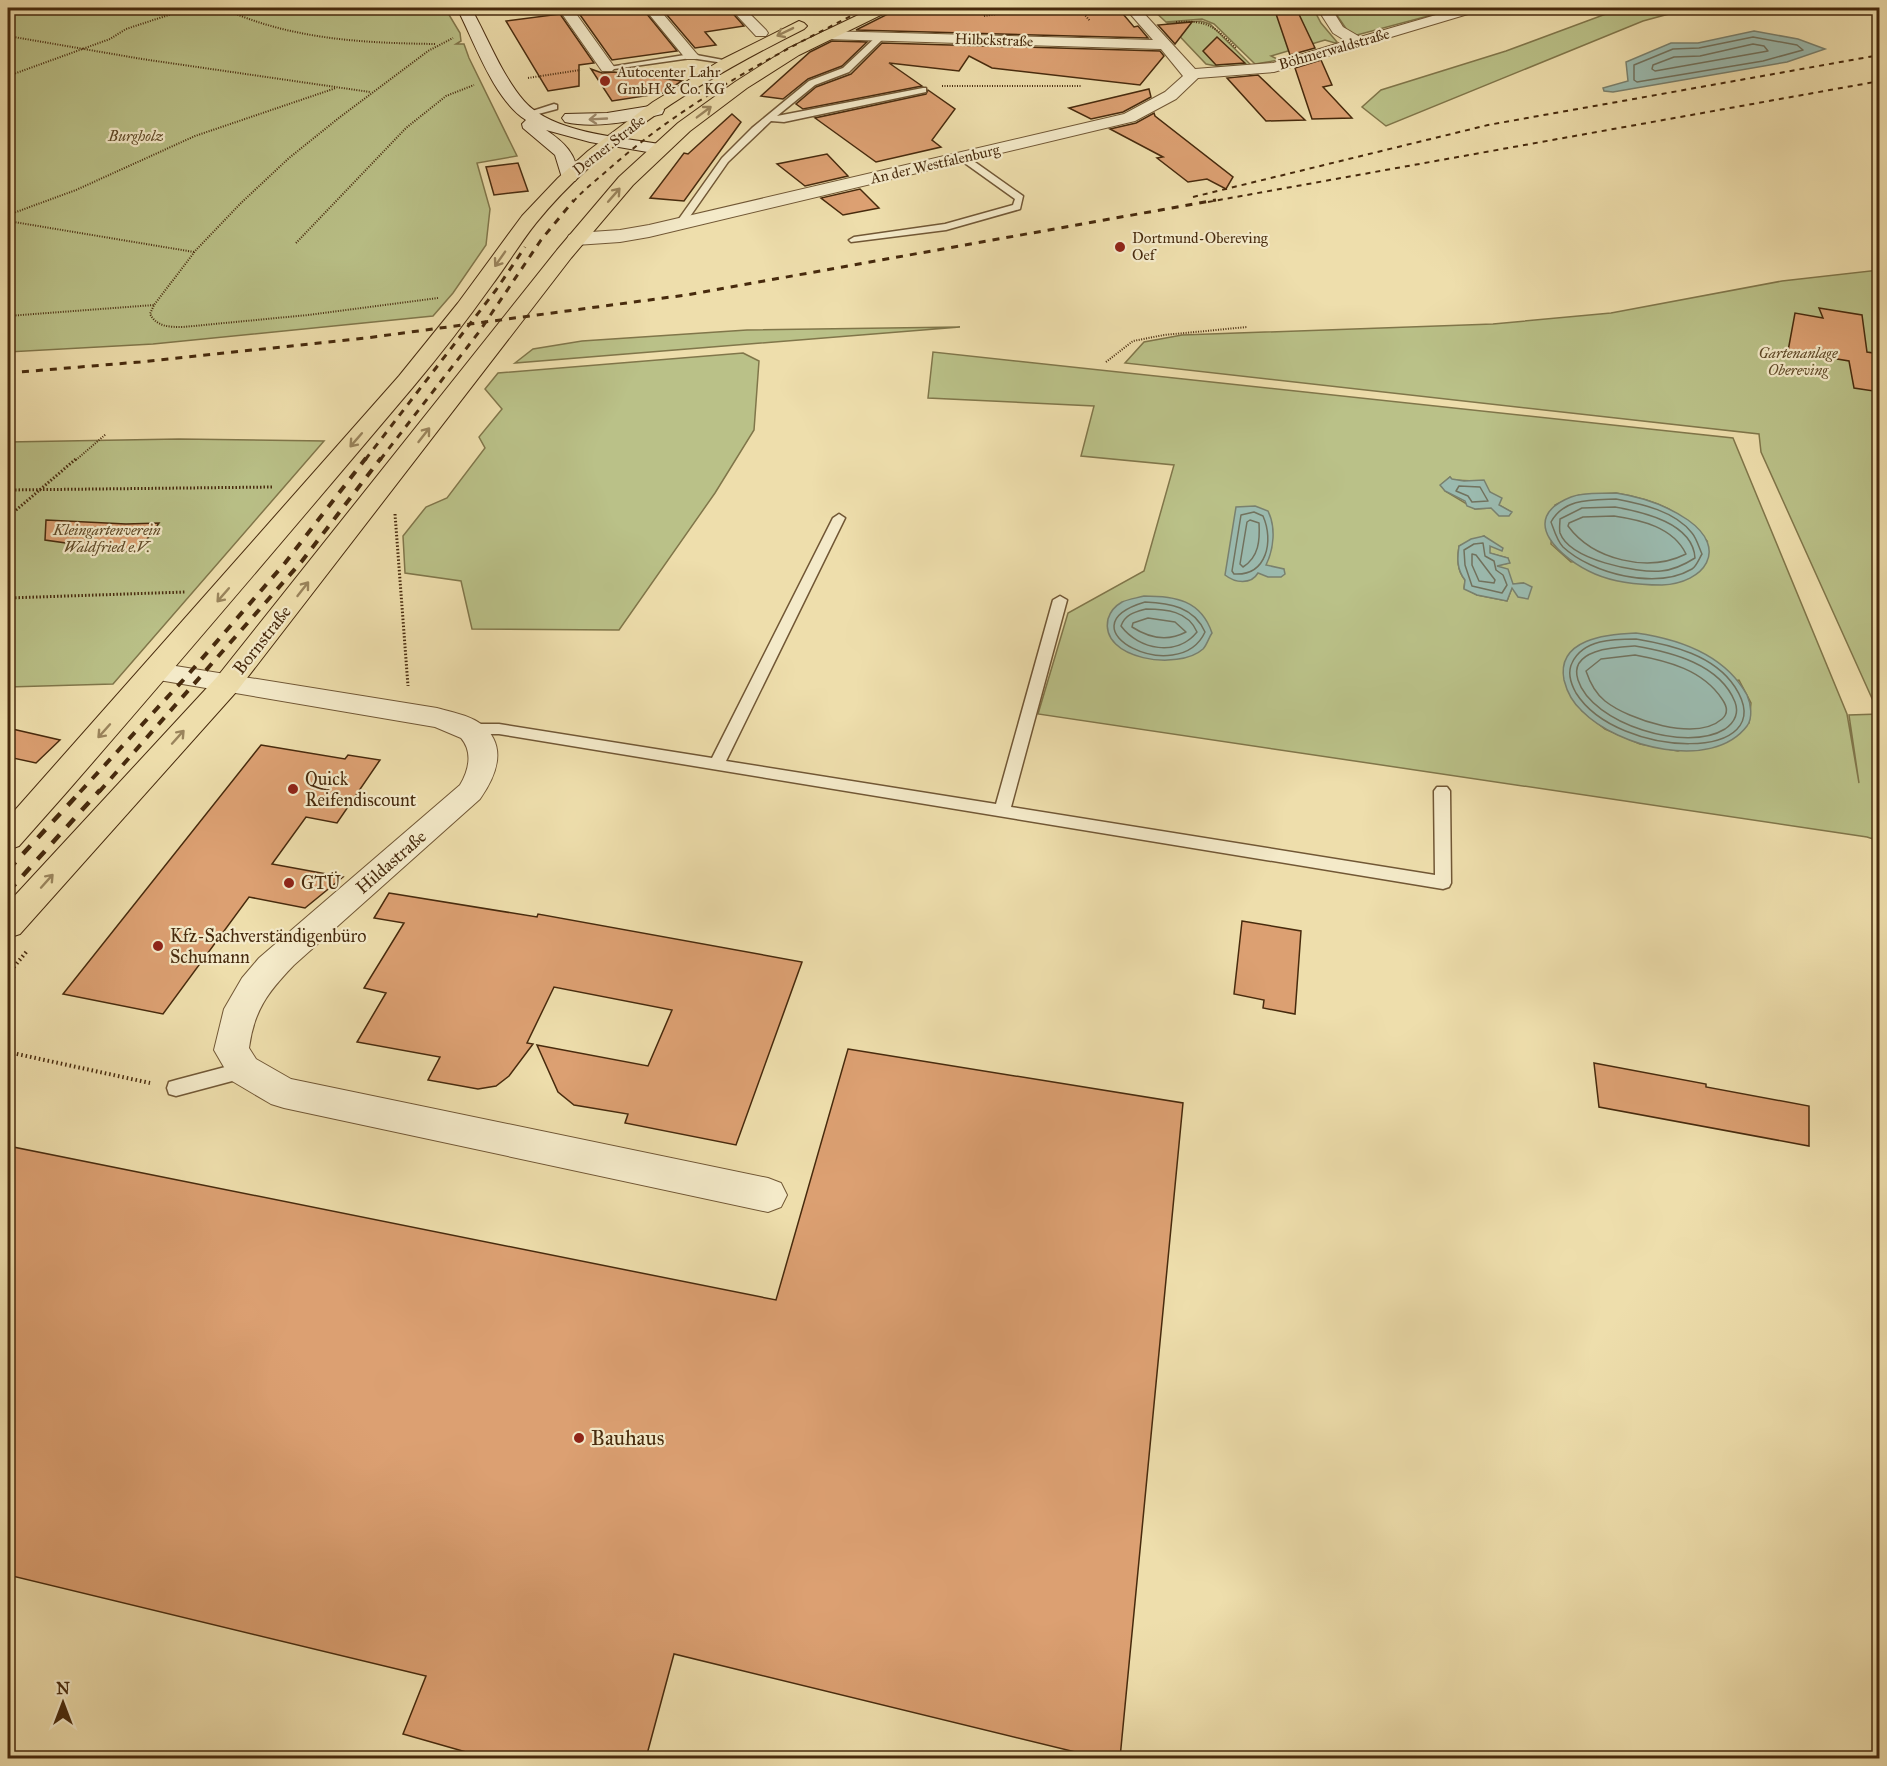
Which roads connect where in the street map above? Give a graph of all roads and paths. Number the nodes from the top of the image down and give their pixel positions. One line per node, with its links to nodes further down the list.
1 (190, 8): 27 (path)
2 (237, 8): 25 (path)
3 (464, 8): 17 (street)
4 (565, 8): 31 (street)
5 (651, 8): 29 (street)
6 (737, 8): 18 (street)
7 (885, 8): 19 (main road, Derner Straße)
8 (1132, 8): 14 (street)
9 (1324, 8): 24 (street)
10 (1473, 8): 24 (street, Böhmerwaldstraße)
11 (1505, 8): 12 (path)
12 (1516, 10)
13 (812, 20): 30 (main road, Derner Straße, one-way to 30)
14 (1146, 24): 15 (path); 26 (street)
15 (1215, 27): 16 (path); 22 (path)
16 (1206, 28)
17 (477, 31): 25 (path); 34 (street)
18 (761, 33)
19 (825, 35): 21 (street, Hilbckstraße); 44 (main road, Derner Straße, one-way to 19)
20 (8, 36): 27 (path)
21 (881, 37): 26 (street, Hilbckstraße); 42 (lane)
22 (1228, 40): 23 (path); 28 (path)
23 (1222, 41)
24 (1358, 42): 32 (street, Böhmerwaldstraße)
25 (435, 44): 38 (path)
26 (1164, 45): 32 (street)
27 (85, 48): 33 (path); 36 (path)
28 (1242, 54)
29 (691, 56): 30 (lane); 31 (lane)
30 (730, 62): 40 (main road, Derner Straße)
31 (607, 68): 34 (path)
32 (1191, 74): 45 (street, An der Westfalenburg)
33 (8, 76)
34 (502, 79): 41 (street); 52 (path)
35 (1081, 86): 37 (path)
36 (336, 87): 38 (path); 47 (path)
37 (923, 90): 42 (lane)
38 (370, 92): 53 (path)
39 (554, 107): 41 (lane)
40 (656, 110): 41 (street, one-way to 41); 43 (main road, Derner Straße)
41 (527, 114): 43 (street); 46 (street)
42 (768, 118): 49 (lane)
43 (611, 140): 44 (street); 46 (main road, Derner Straße)
44 (659, 148): 50 (main road, Derner Straße, one-way to 44)
45 (962, 157): 49 (street, An der Westfalenburg); 51 (lane)
46 (569, 177): 54 (main road, Derner Straße, one-way to 54)
47 (8, 215)
48 (8, 221): 53 (path)
49 (681, 223): 50 (street, An der Westfalenburg)
50 (576, 239): 58 (main road, Derner Straße)
51 (854, 240)
52 (296, 243)
53 (194, 252): 55 (path)
54 (476, 293): 55 (path); 67 (main road, Derner Straße, one-way to 67)
55 (154, 305): 56 (path)
56 (8, 316)
57 (1247, 327): 59 (path)
58 (498, 339): 71 (main road, Bornstraße, one-way to 58)
59 (1106, 362)
60 (106, 434): 62 (path)
61 (273, 487): 62 (path)
62 (40, 489): 63 (path); 65 (path)
63 (8, 490)
64 (395, 513): 72 (path)
65 (8, 517)
66 (838, 519): 74 (lane)
67 (227, 591): 68 (path); 70 (main road, one-way to 70)
68 (8, 598)
69 (1060, 600): 76 (lane)
70 (157, 672): 71 (street); 77 (main road, one-way to 77)
71 (227, 684): 72 (street); 78 (main road, Bornstraße, one-way to 71)
72 (398, 711): 73 (street)
73 (469, 729): 74 (lane); 80 (street, Hildastraße)
74 (716, 765): 76 (lane)
75 (1442, 791): 76 (lane)
76 (1002, 812)
77 (8, 838)
78 (8, 925)
79 (8, 1052): 81 (path)
80 (244, 1070): 81 (lane); 82 (street)
81 (176, 1089)
82 (768, 1195)

